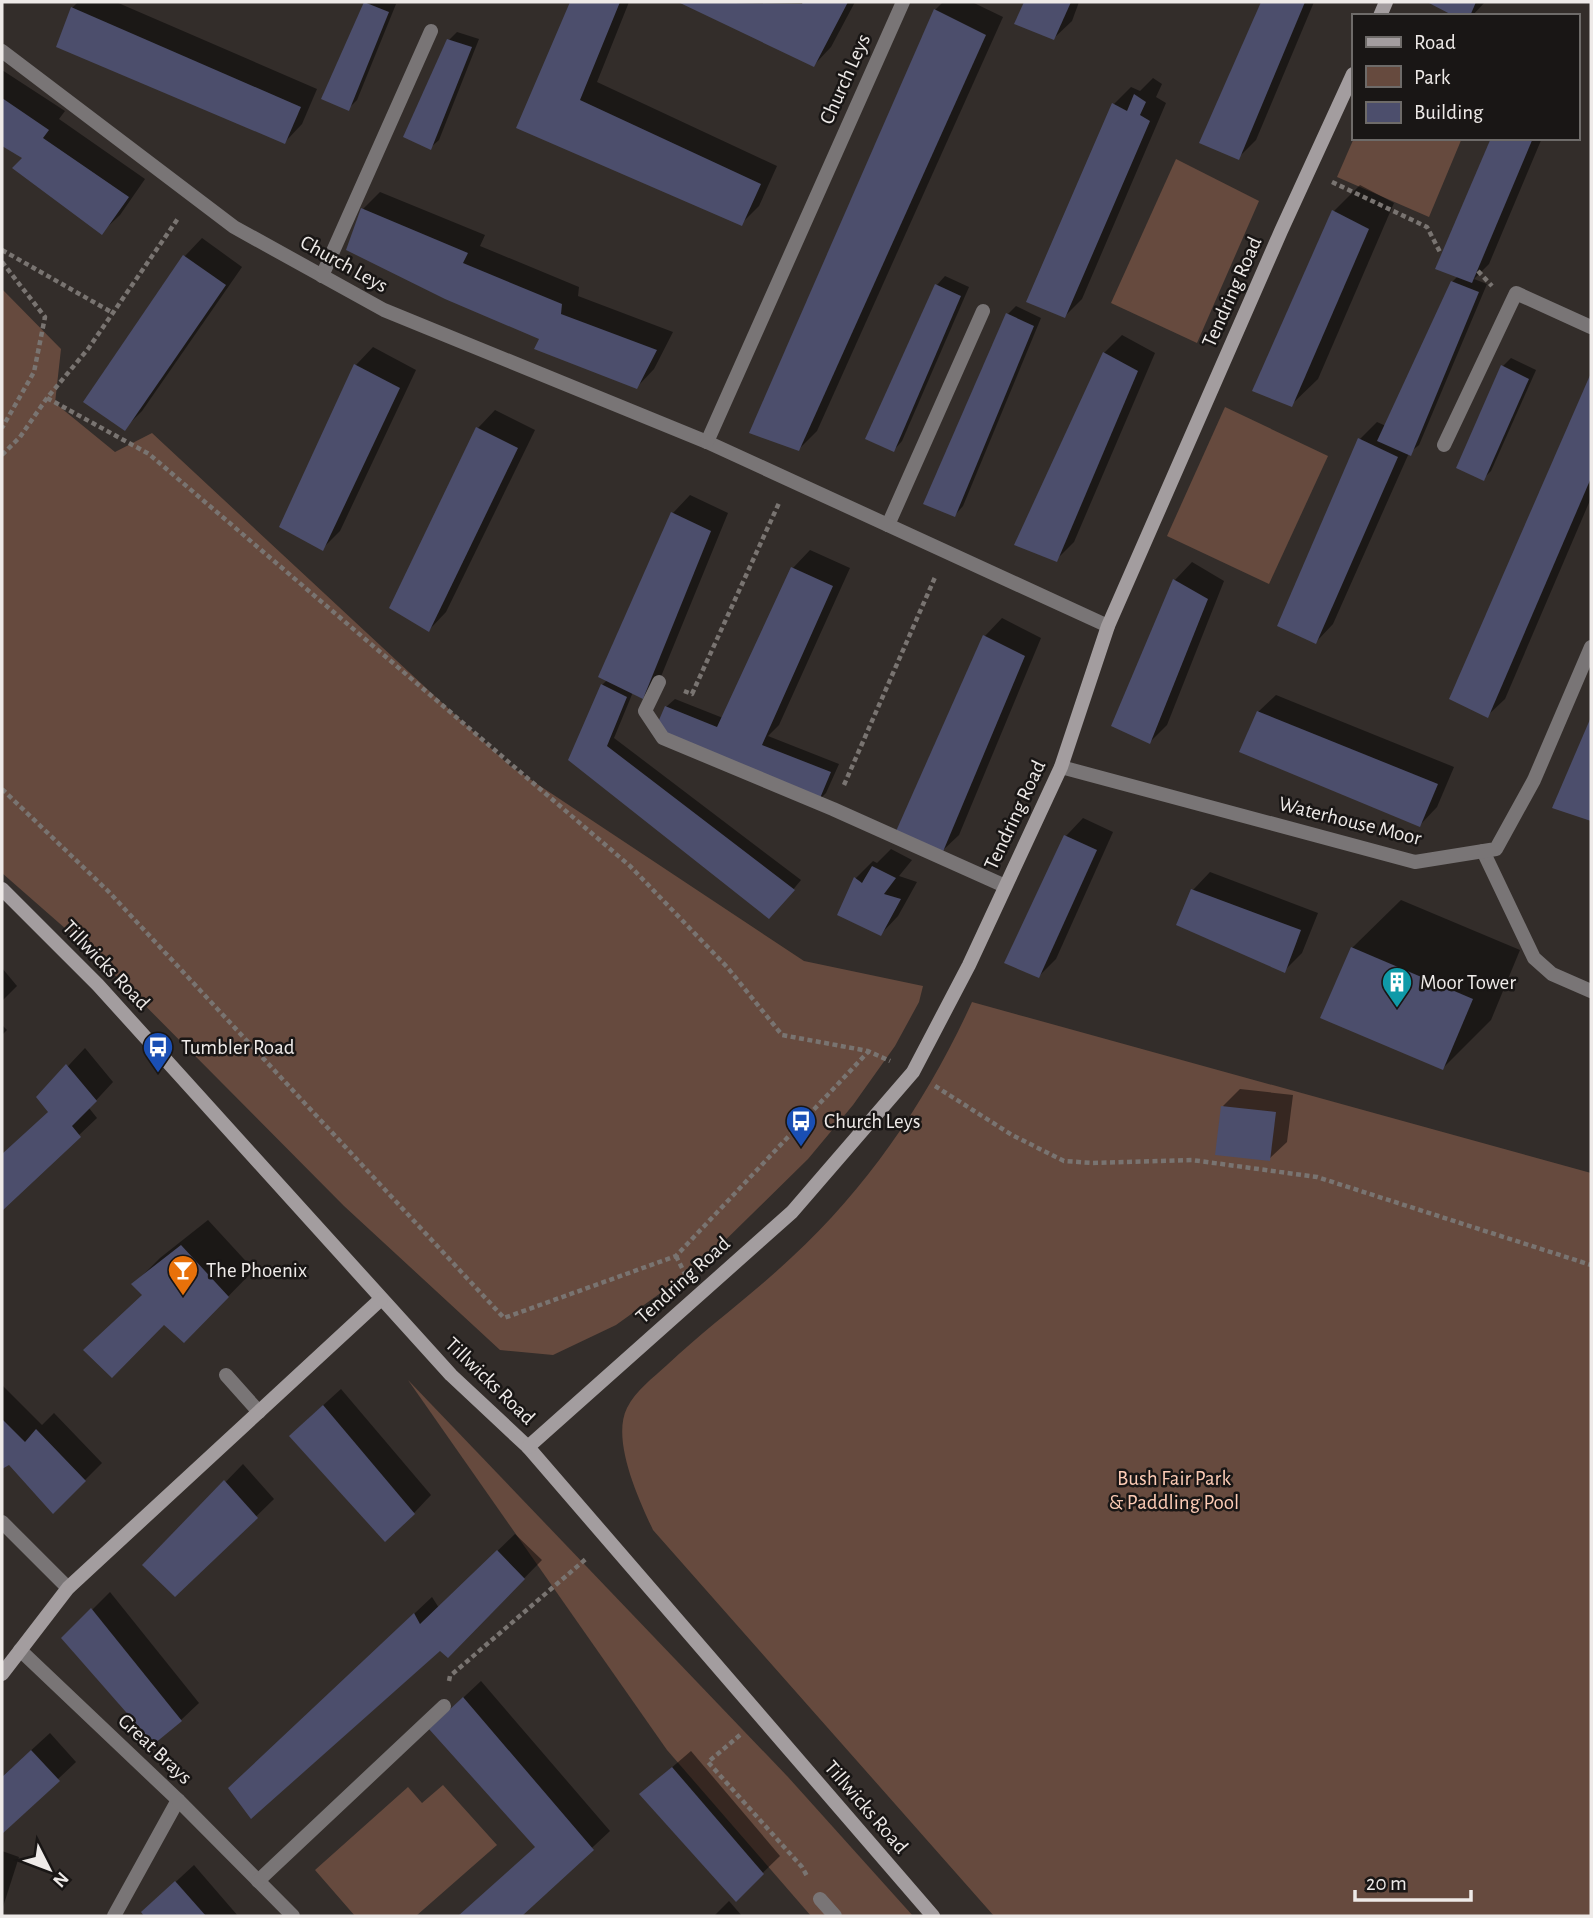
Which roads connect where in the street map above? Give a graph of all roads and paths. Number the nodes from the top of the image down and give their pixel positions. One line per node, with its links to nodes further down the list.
1 (903, 2): 16 (street, Church Leys)
2 (430, 31): 10 (street)
3 (2, 51): 6 (street, Church Leys)
4 (1352, 76): 5 (street, Tendring Road)
5 (1309, 171): 8 (path); 22 (street, Tendring Road)
6 (193, 196): 10 (street, Church Leys); 12 (path)
7 (2, 250): 12 (path)
8 (1441, 254)
9 (2, 262): 15 (path)
10 (323, 276): 16 (street, Church Leys)
11 (984, 311): 20 (street)
12 (113, 313): 14 (path)
13 (1591, 327): 17 (street)
14 (47, 398): 18 (path); 32 (path)
15 (2, 428)
16 (707, 442): 19 (street, Church Leys)
17 (1444, 445)
18 (2, 455)
19 (790, 480): 20 (street, Church Leys); 24 (path)
20 (888, 525): 21 (street, Church Leys)
21 (946, 552): 22 (street, Church Leys); 27 (path)
22 (1108, 626): 25 (street, Tendring Road)
23 (1591, 647): 28 (street)
24 (659, 682): 27 (street)
25 (1061, 767): 28 (street, Waterhouse Moor); 29 (street, Tendring Road)
26 (2, 789): 32 (path)
27 (833, 809): 29 (street)
28 (1483, 851): 31 (street)
29 (1005, 886): 33 (street, Tendring Road)
30 (2, 889): 35 (street, Tillwicks Road)
31 (1591, 991)
32 (869, 1051): 33 (path)
33 (913, 1072): 34 (path); 38 (street, Tendring Road)
34 (1591, 1265)
35 (381, 1299): 37 (street); 38 (street, Tillwicks Road)
36 (226, 1376): 37 (street)
37 (259, 1412): 41 (street)
38 (528, 1447): 52 (street, Tillwicks Road)
39 (2, 1521): 41 (street)
40 (595, 1567): 44 (path)
41 (68, 1588): 42 (street)
42 (20, 1650): 43 (street); 46 (street, Great Brays)
43 (2, 1674)
44 (444, 1706): 47 (street)
45 (740, 1734): 48 (path)
46 (178, 1800): 47 (street, Great Brays); 49 (street)
47 (258, 1881): 50 (street, Great Brays)
48 (820, 1899): 51 (street)
49 (114, 1916)
50 (293, 1916)
51 (835, 1916)
52 (933, 1916)

